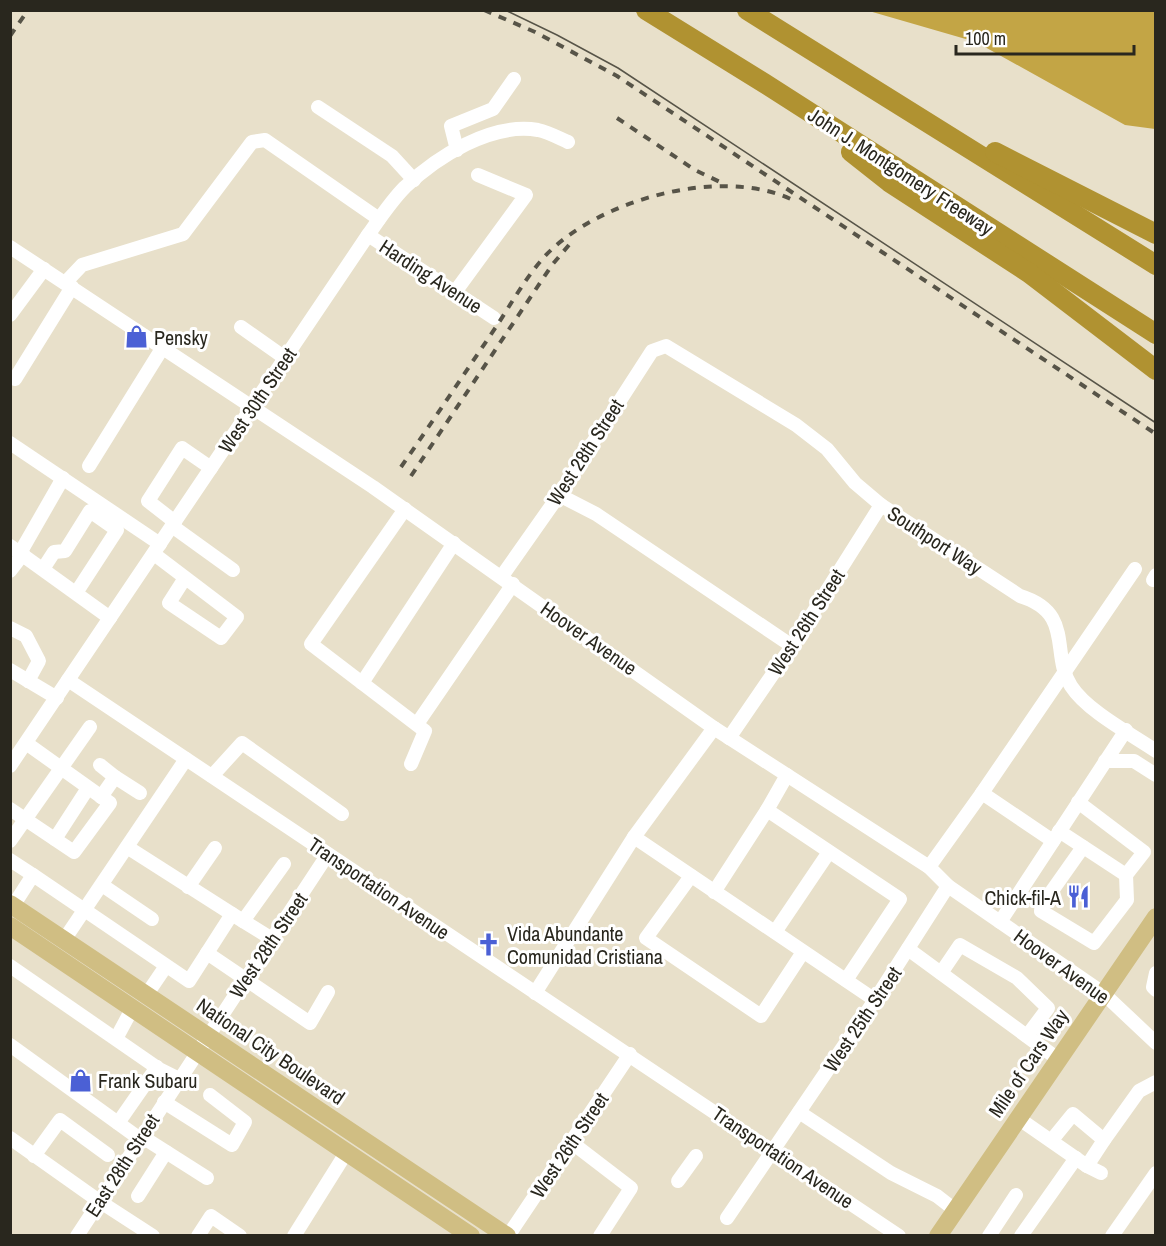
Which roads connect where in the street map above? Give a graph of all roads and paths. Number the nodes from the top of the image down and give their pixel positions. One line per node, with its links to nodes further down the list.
1 (645, 10): 4 (highway, John J. Montgomery Freeway)
2 (747, 10): 5 (highway)
3 (514, 79): 8 (street)
4 (764, 83): 22 (highway, John J. Montgomery Freeway); 26 (highway)
5 (899, 105): 13 (highway); 15 (highway)
6 (318, 107): 10 (street)
7 (568, 142): 8 (street, West 30th Street)
8 (457, 150): 10 (street, West 30th Street)
9 (478, 175): 18 (street)
10 (414, 180): 11 (street, West 30th Street)
11 (379, 219): 12 (street, West 30th Street); 17 (street)
12 (368, 234): 18 (street, Harding Avenue); 25 (street, West 30th Street)
13 (1155, 234)
14 (10, 247): 16 (street, Hoover Avenue)
15 (1155, 265)
16 (44, 269): 17 (street, Hoover Avenue); 19 (street)
17 (69, 285): 23 (street, Hoover Avenue); 27 (street)
18 (455, 292): 20 (street, Harding Avenue)
19 (11, 313)
20 (495, 318)
21 (241, 327): 25 (street)
22 (1155, 334)
23 (163, 347): 28 (street, Hoover Avenue); 30 (street)
24 (678, 351): 33 (street, West 28th Street); 34 (street, Southport Way)
25 (285, 358): 28 (street, West 30th Street)
26 (1155, 370)
27 (15, 379)
28 (253, 406): 31 (street, West 30th Street); 35 (street, Hoover Avenue)
29 (10, 443): 32 (street)
30 (89, 466)
31 (212, 468): 36 (street, West 30th Street); 36 (street)
32 (63, 478): 38 (street); 39 (street)
33 (559, 495): 45 (street, West 28th Street); 49 (street)
34 (881, 505): 49 (street, West 26th Street); 50 (street, Southport Way)
35 (405, 509): 37 (street, Hoover Avenue); 54 (street)
36 (173, 524): 38 (street, West 30th Street); 42 (street)
37 (454, 543): 45 (street, Hoover Avenue); 54 (street)
38 (157, 549): 44 (street); 47 (street, West 30th Street)
39 (18, 551): 40 (street); 43 (street)
40 (43, 569): 46 (street); 46 (street)
41 (1135, 569): 50 (street)
42 (233, 570)
43 (10, 571)
44 (185, 578): 44 (street)
45 (508, 580): 56 (street, West 28th Street); 58 (street, Hoover Avenue)
46 (76, 593): 47 (street)
47 (110, 618): 52 (street, West 30th Street)
48 (10, 628): 53 (street)
49 (792, 646): 60 (street, West 26th Street)
50 (1064, 669): 59 (street, Southport Way); 75 (street)
51 (10, 670): 53 (street)
52 (68, 680): 55 (street, West 30th Street); 63 (street, Transportation Avenue)
53 (28, 681): 55 (street)
54 (362, 683): 56 (street)
55 (57, 698): 61 (street, West 30th Street)
56 (417, 724): 65 (street)
57 (90, 727): 68 (street)
58 (714, 728): 60 (street, Hoover Avenue); 83 (street)
59 (1126, 730): 62 (street, Southport Way); 64 (street)
60 (729, 738): 71 (street, Hoover Avenue)
61 (26, 743): 67 (street, West 30th Street); 68 (street)
62 (1155, 751)
63 (186, 759): 70 (street, Transportation Avenue); 86 (street)
64 (1105, 761): 69 (street); 77 (street)
65 (411, 764)
66 (100, 765): 72 (street)
67 (10, 766)
68 (61, 769): 73 (street); 81 (street)
69 (1155, 775)
70 (212, 776): 80 (street); 91 (street, Transportation Avenue)
71 (787, 776): 79 (street); 94 (street, Hoover Avenue)
72 (115, 777): 74 (street); 76 (street)
73 (88, 788): 76 (street); 84 (street)
74 (140, 793)
75 (982, 793): 82 (street); 94 (street)
76 (101, 797): 84 (street)
77 (1078, 802): 82 (street); 89 (street)
78 (10, 809): 81 (street)
79 (767, 810): 90 (street); 101 (street)
80 (342, 814)
81 (26, 819): 84 (street); 85 (street)
82 (1056, 836): 87 (street); 107 (street)
83 (634, 837): 97 (street); 123 (street)
84 (55, 839)
85 (10, 842)
86 (127, 847): 98 (street); 100 (street)
87 (1083, 847): 96 (street); 96 (street)
88 (215, 848): 100 (street)
89 (1150, 850): 96 (street)
90 (829, 852): 109 (street); 120 (street)
91 (328, 854): 110 (street, West 28th Street); 123 (street, Transportation Avenue)
92 (10, 860): 95 (street)
93 (284, 864): 104 (street)
94 (929, 867): 99 (street, Hoover Avenue)
95 (33, 875): 102 (street); 103 (street)
96 (1126, 875)
97 (691, 876): 101 (street); 113 (street)
98 (102, 885): 103 (street); 106 (street)
99 (948, 886): 107 (street, Hoover Avenue); 112 (street, West 25th Street)
100 (188, 887): 104 (street)
101 (714, 891): 109 (street)
102 (12, 905): 111 (main road, National City Boulevard)
103 (84, 911): 111 (street); 116 (street)
104 (238, 917): 110 (street); 114 (street)
105 (1155, 917): 124 (main road, Mile of Cars Way)
106 (152, 919)
107 (1000, 922): 124 (street, Hoover Avenue)
108 (10, 926): 127 (main road)
109 (775, 932): 113 (street)
110 (272, 939): 119 (street, West 28th Street)
111 (64, 940): 125 (main road, National City Boulevard)
112 (908, 949): 117 (street); 126 (street, West 25th Street)
113 (804, 952): 120 (street)
114 (207, 953): 116 (street); 119 (street)
115 (10, 966): 130 (street)
116 (166, 966): 125 (street)
117 (941, 973): 129 (street); 129 (street)
118 (1155, 973): 121 (street)
119 (245, 980): 122 (street); 128 (street, West 28th Street)
120 (846, 980): 126 (street)
121 (1155, 990)
122 (328, 992)
123 (535, 993): 134 (street, Transportation Avenue)
124 (1103, 993): 131 (street, Hoover Avenue); 135 (main road, Mile of Cars Way)
125 (147, 994): 128 (main road, National City Boulevard)
126 (875, 1000): 141 (street, West 25th Street)
127 (132, 1009): 130 (street); 133 (main road)
128 (208, 1035): 133 (street, East 28th Street); 171 (main road, National City Boulevard)
129 (1027, 1036): 135 (street)
130 (117, 1037): 136 (street)
131 (1155, 1043)
132 (10, 1045): 143 (street)
133 (196, 1052): 137 (street, East 28th Street); 151 (main road)
134 (630, 1054): 148 (street, West 26th Street); 149 (street, Transportation Avenue)
135 (1058, 1059): 142 (main road, Mile of Cars Way)
136 (157, 1067): 137 (street); 143 (street)
137 (179, 1079): 140 (street, East 28th Street)
138 (1155, 1082): 146 (street)
139 (210, 1095): 140 (street)
140 (164, 1102): 145 (street, East 28th Street)
141 (799, 1112): 149 (street, West 25th Street); 163 (street)
142 (1018, 1118): 147 (street); 163 (main road, Mile of Cars Way)
143 (118, 1123): 145 (street)
144 (10, 1138): 153 (street)
145 (141, 1138): 150 (street); 162 (street, East 28th Street)
146 (1104, 1140): 147 (street); 155 (street)
147 (1051, 1141): 155 (street)
148 (571, 1142): 171 (street, West 26th Street); 172 (street)
149 (773, 1150): 164 (street, West 25th Street); 173 (street, Transportation Avenue)
150 (166, 1152): 158 (street); 161 (street)
151 (346, 1153): 169 (street); 170 (main road)
152 (108, 1155): 153 (street)
153 (34, 1156): 162 (street)
154 (696, 1156): 159 (street)
155 (1081, 1162): 156 (street); 176 (street)
156 (1101, 1173)
157 (1155, 1173): 177 (street)
158 (207, 1178)
159 (678, 1181)
160 (1016, 1195): 175 (street)
161 (138, 1196)
162 (99, 1201): 165 (street, East 28th Street); 166 (street)
163 (955, 1210): 174 (main road, Mile of Cars Way)
164 (727, 1218)
165 (76, 1236)
166 (153, 1236)
167 (198, 1236): 168 (street)
168 (240, 1236)
169 (294, 1236)
170 (471, 1236)
171 (507, 1236)
172 (600, 1236)
173 (899, 1236)
174 (938, 1236)
175 (989, 1236)
176 (1021, 1236)
177 (1112, 1236)

